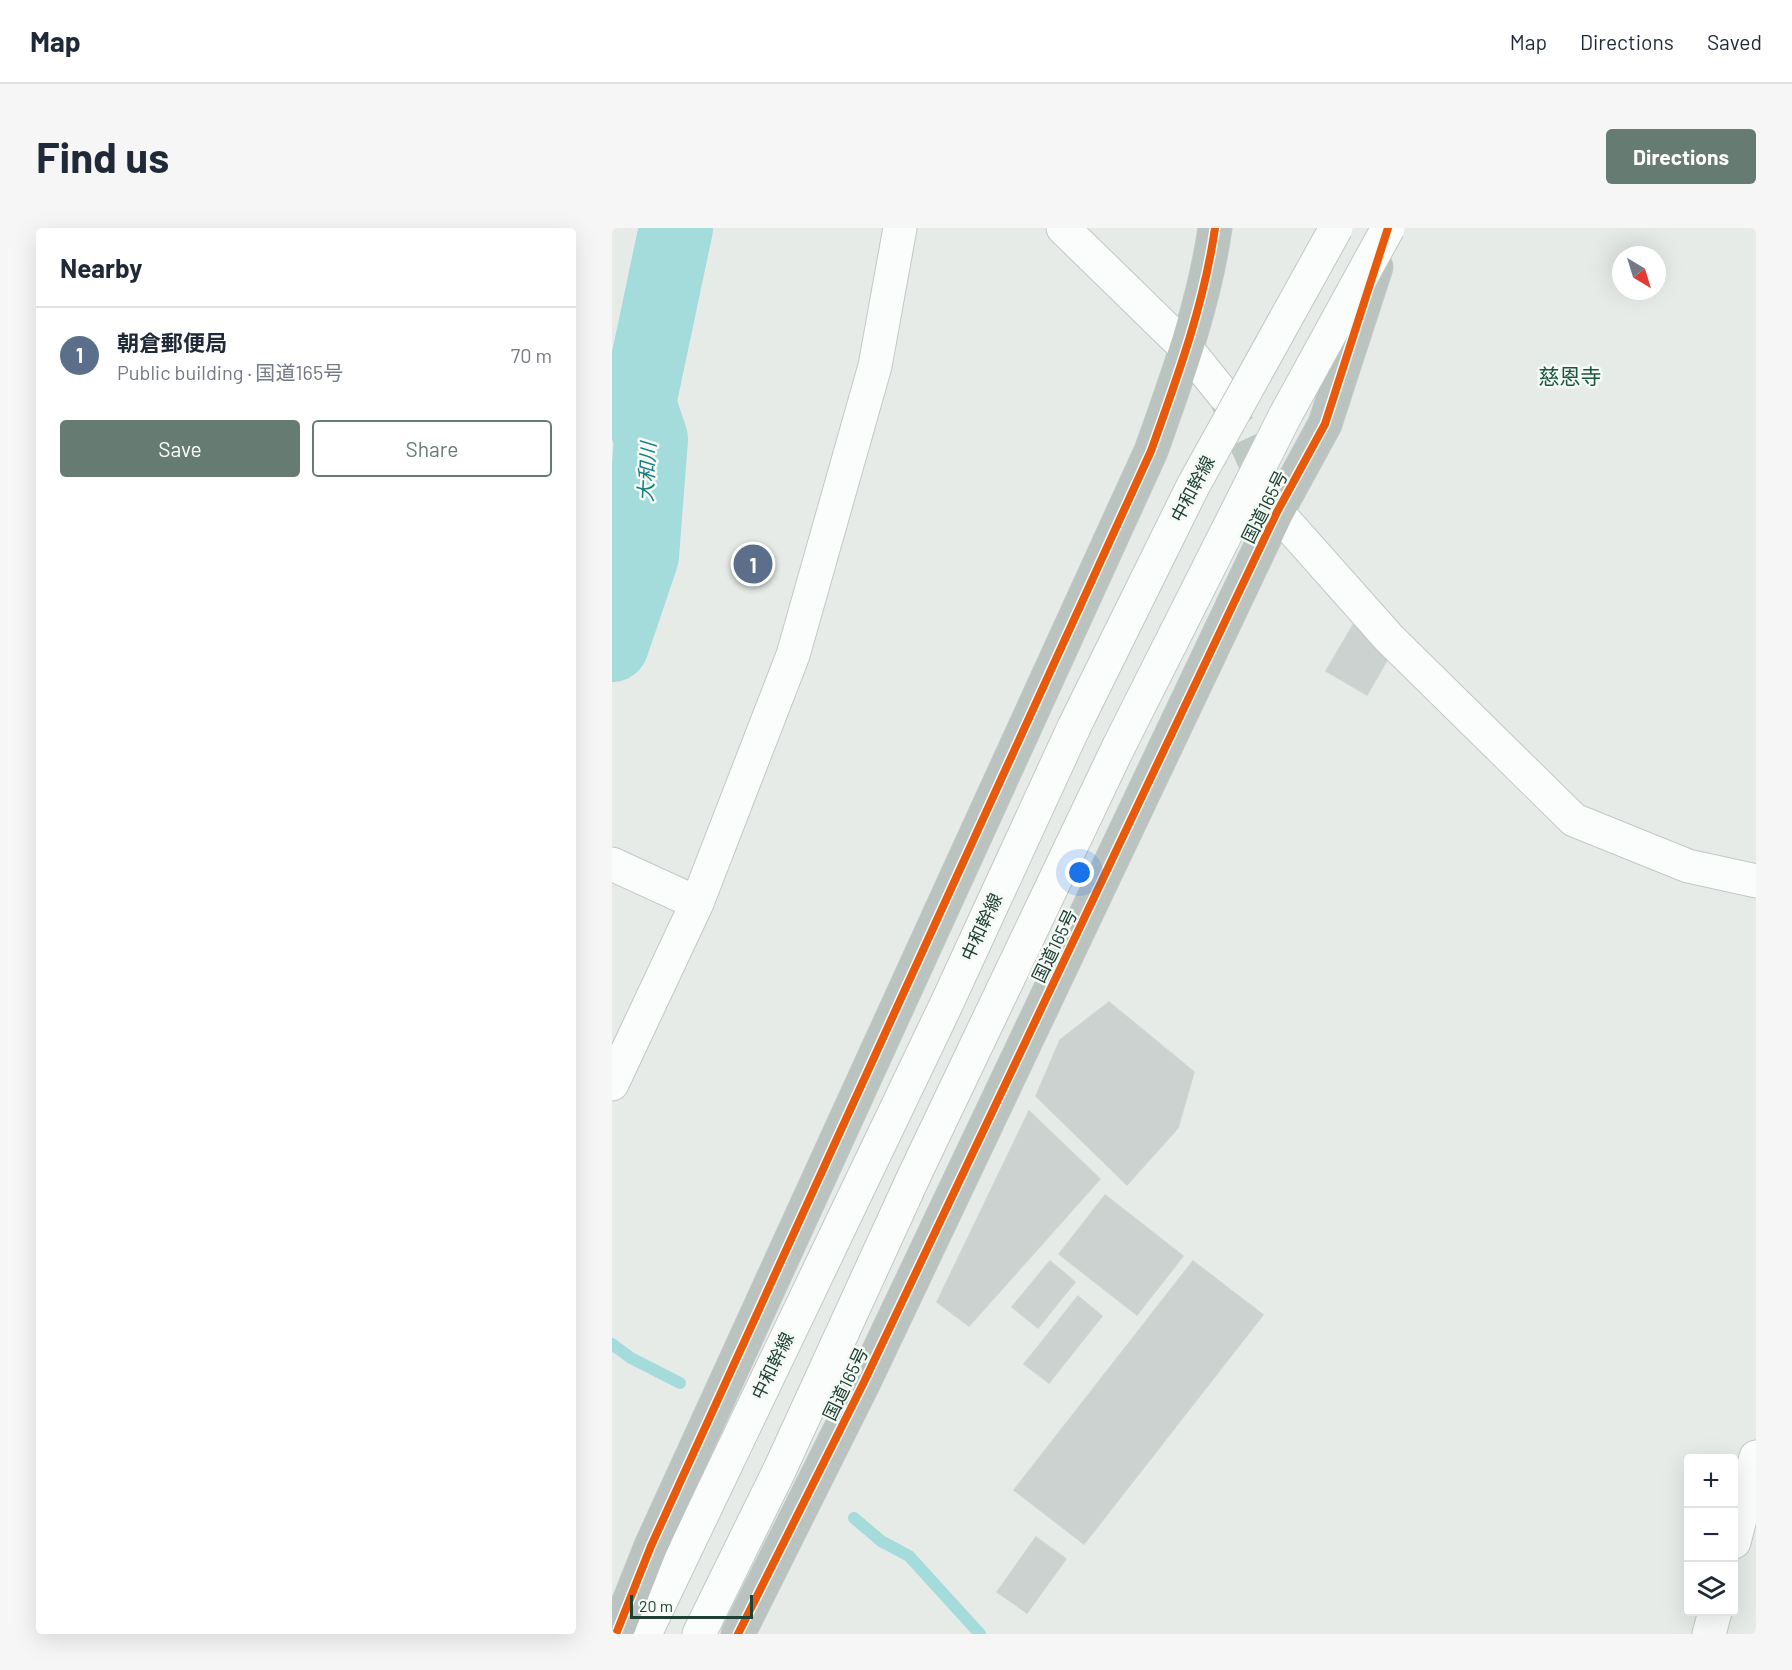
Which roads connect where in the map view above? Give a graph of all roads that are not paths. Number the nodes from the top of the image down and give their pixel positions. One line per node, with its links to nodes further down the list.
1 (900, 228): 11 (main road)
2 (1063, 228): 6 (main road)
3 (1215, 228): 6 (highway)
4 (1336, 228): 17 (main road, 中和幹線, bridge)
5 (1388, 228): 8 (highway, 国道165号); 18 (main road, bridge)
6 (1187, 349): 7 (main road); 16 (highway)
7 (1224, 394)
8 (1272, 501): 10 (main road); 19 (highway, 国道165号)
9 (612, 864): 11 (main road)
10 (1756, 881)
11 (697, 903): 12 (main road)
12 (612, 1084)
13 (1756, 1457): 14 (main road)
14 (1738, 1527)
15 (1714, 1616): 20 (main road)
16 (616, 1634)
17 (645, 1634)
18 (699, 1634)
19 (738, 1634)
20 (1709, 1634)

